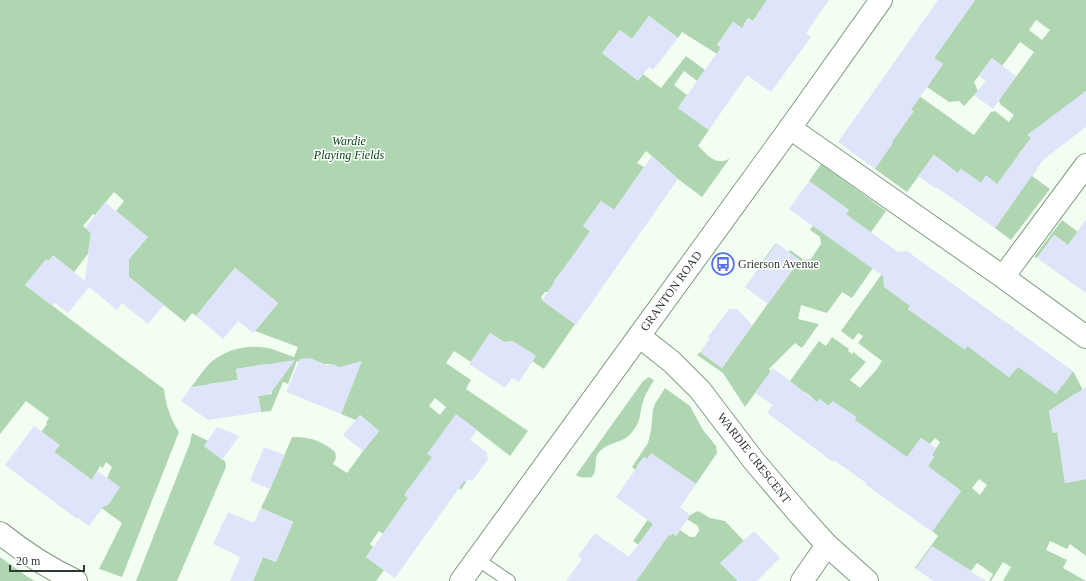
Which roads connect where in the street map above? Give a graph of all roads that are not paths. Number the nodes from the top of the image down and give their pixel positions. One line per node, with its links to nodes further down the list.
1 (880, 0): 2 (street, GRANTON ROAD)
2 (790, 128): 4 (street); 5 (street, GRANTON ROAD)
3 (1086, 165): 4 (street)
4 (1003, 277): 6 (street)
5 (638, 336): 8 (street, WARDIE CRESCENT); 9 (street, GRANTON ROAD)
6 (1086, 337)
7 (0, 533): 10 (street)
8 (827, 545): 13 (street); 14 (street, WARDIE CRESCENT)
9 (477, 559): 11 (street, GRANTON ROAD); 12 (lane)
10 (76, 581)
11 (461, 581)
12 (509, 581)
13 (802, 581)
14 (867, 581)

